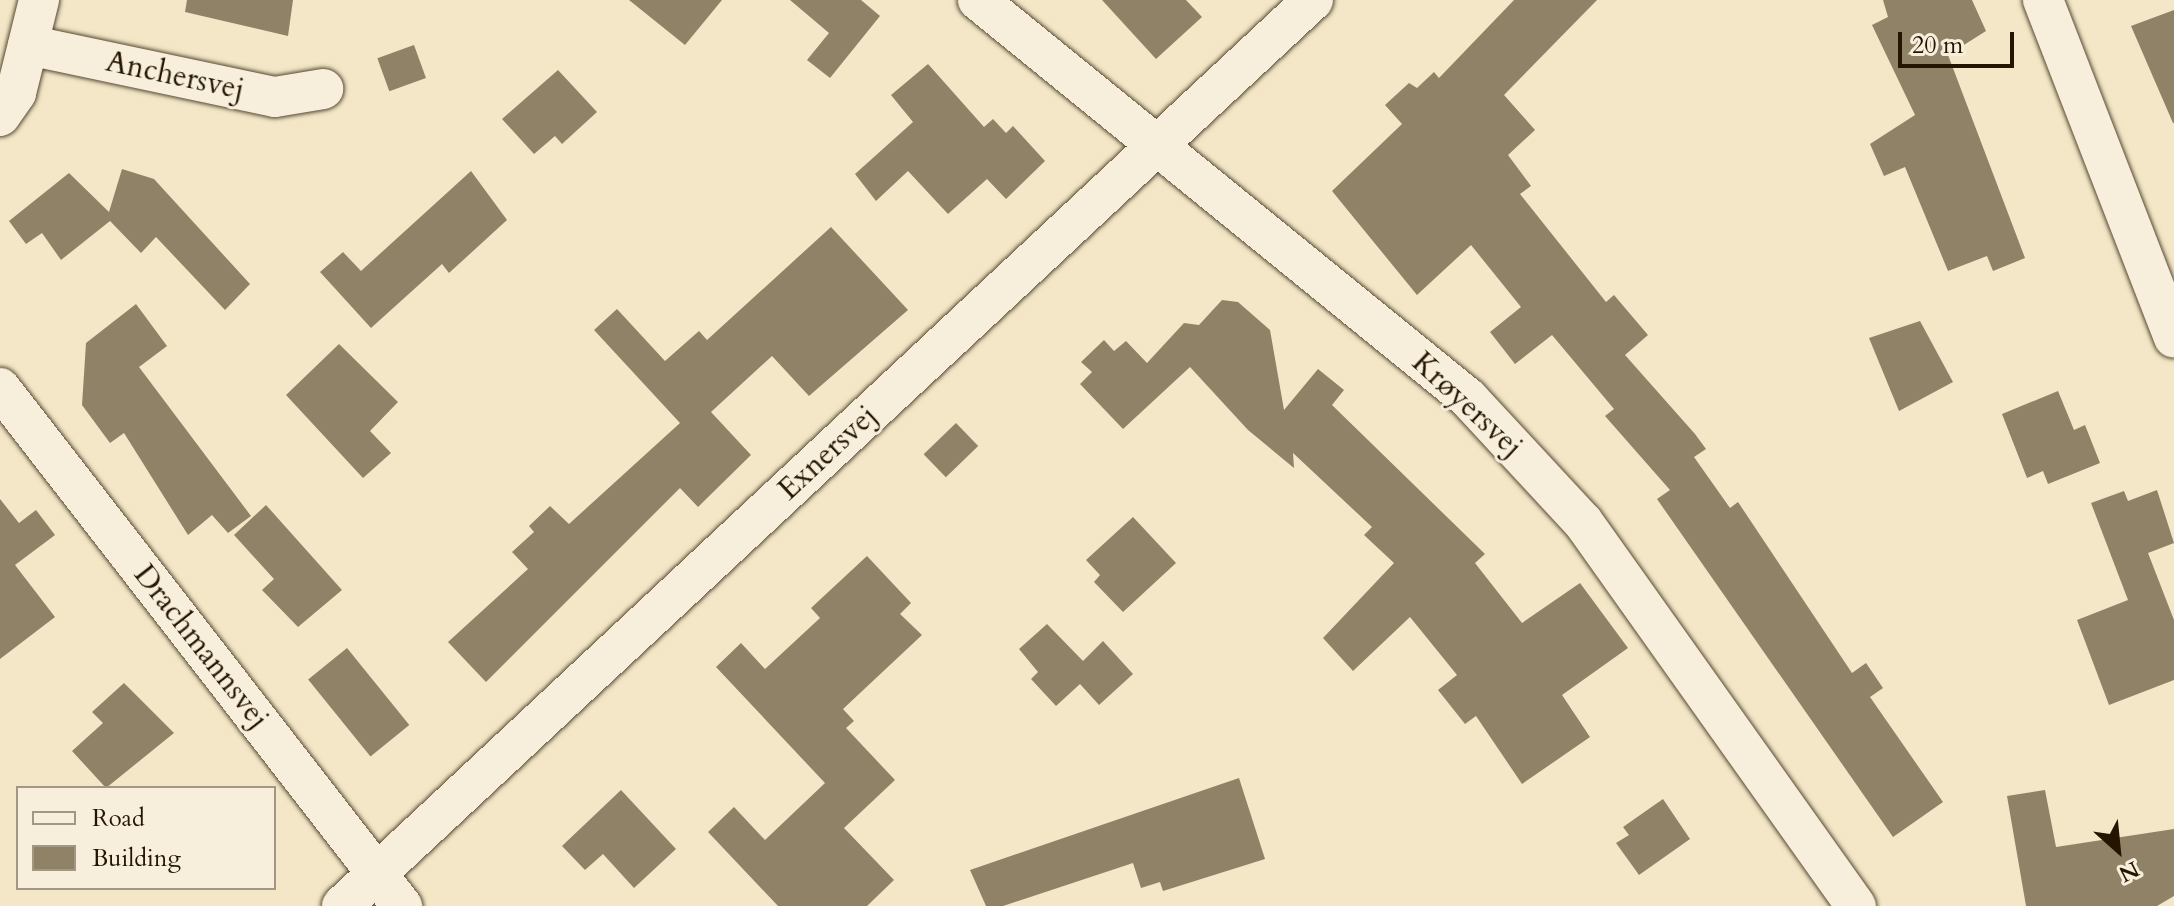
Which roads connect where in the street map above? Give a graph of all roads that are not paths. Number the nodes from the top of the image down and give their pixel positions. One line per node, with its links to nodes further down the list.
1 (39, 0): 5 (street)
2 (978, 0): 8 (street, Krøyersvej)
3 (1313, 0): 8 (street, Exnersvej)
4 (2043, 0): 9 (street)
5 (28, 45): 6 (street, Anchersvej); 7 (street)
6 (323, 89)
7 (0, 116)
8 (1158, 145): 11 (street, Exnersvej); 14 (street, Krøyersvej)
9 (2174, 338)
10 (0, 388): 11 (street, Drachmannsvej)
11 (377, 873): 12 (street, Exnersvej); 13 (street, Drachmannsvej)
12 (342, 906)
13 (402, 906)
14 (1856, 906)

